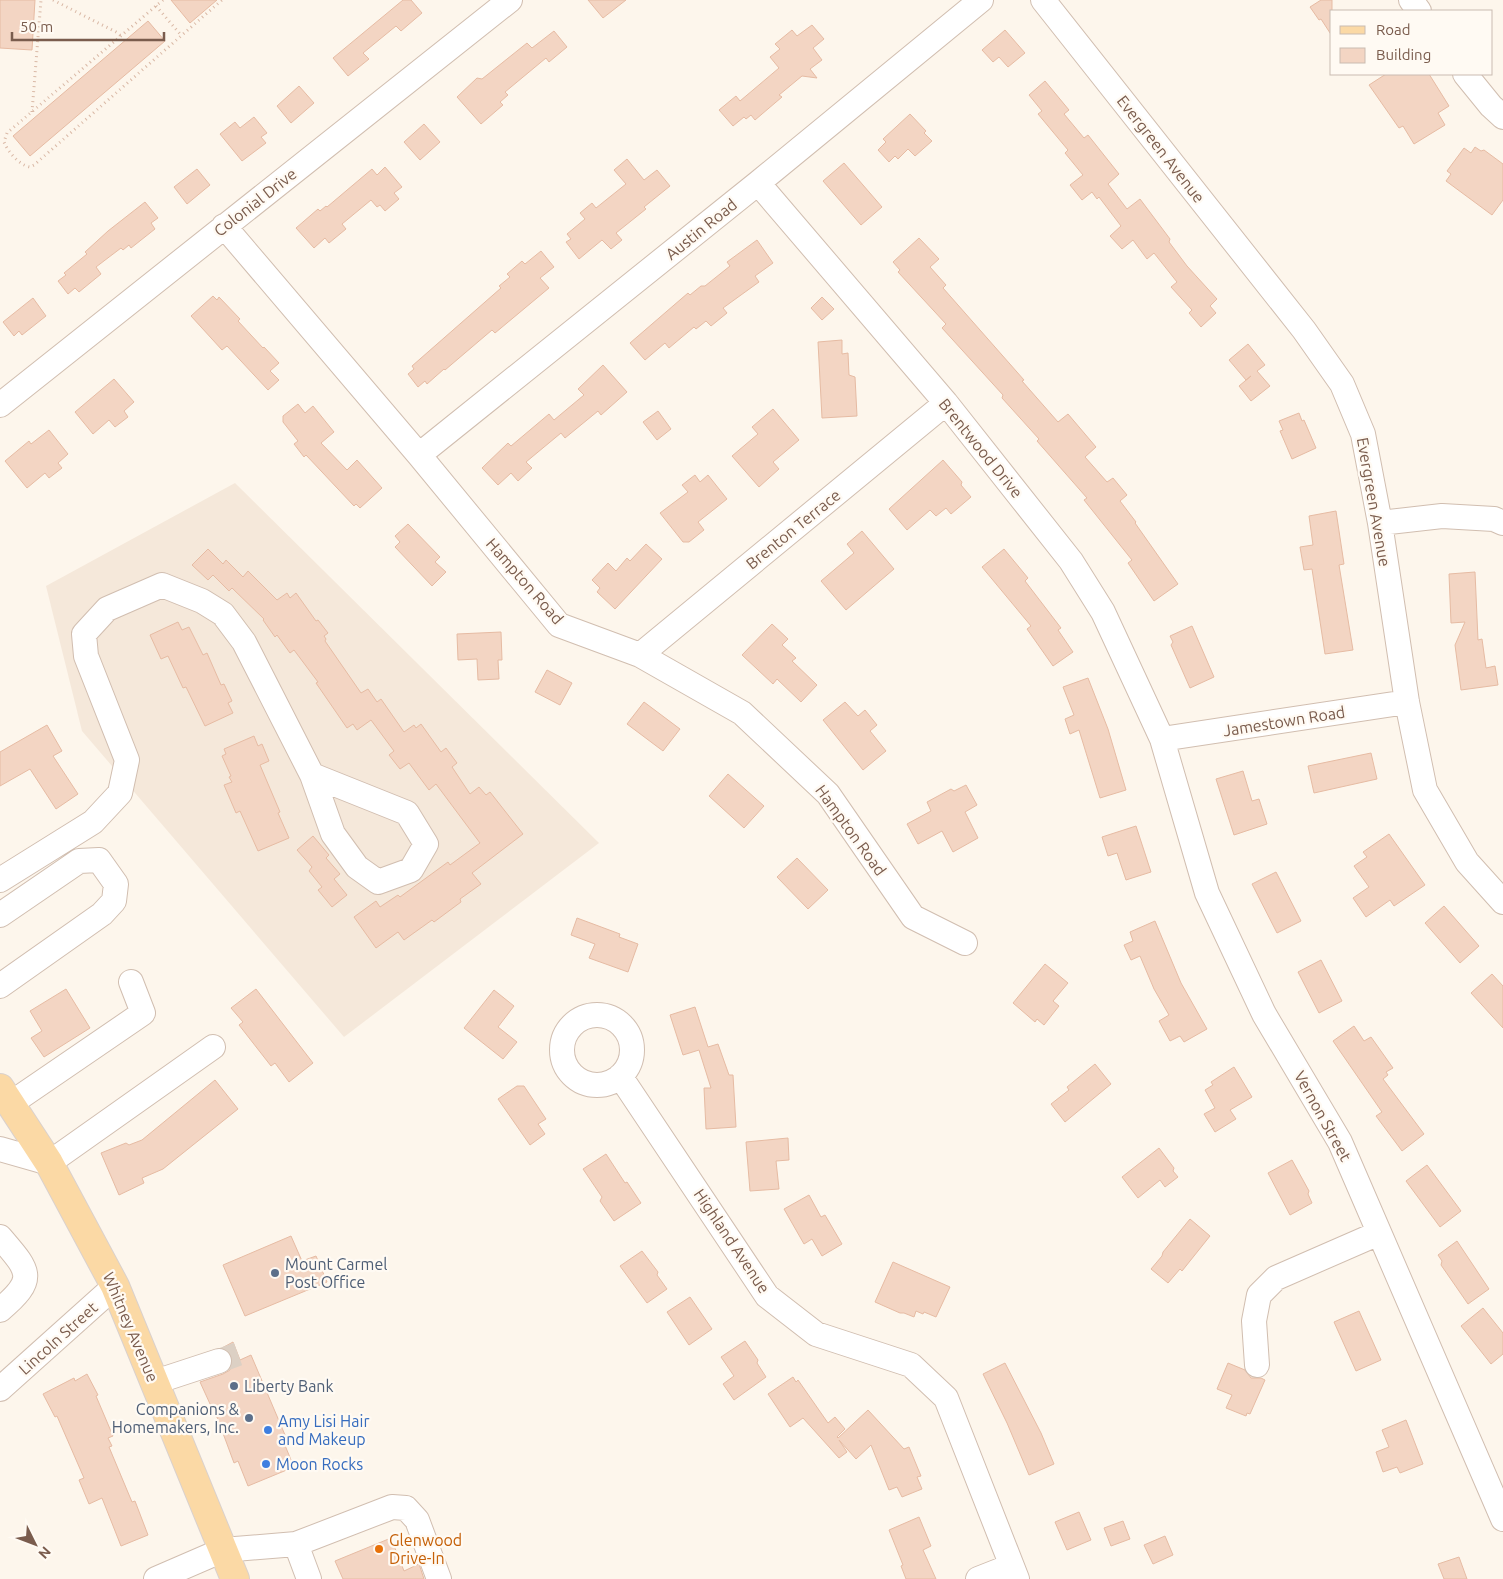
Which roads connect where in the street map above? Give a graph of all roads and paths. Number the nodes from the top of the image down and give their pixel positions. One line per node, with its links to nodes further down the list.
1 (41, 0): 12 (path)
2 (53, 0): 10 (path)
3 (164, 0): 8 (path)
4 (222, 0): 9 (path)
5 (510, 0): 15 (street, Colonial Drive)
6 (980, 0): 14 (street, Austin Road)
7 (1043, 0): 19 (street, Evergreen Avenue)
8 (156, 6): 9 (path); 10 (path)
9 (181, 35): 12 (path)
10 (121, 36): 12 (path)
11 (1467, 75): 13 (street)
12 (32, 112)
13 (1503, 117)
14 (758, 184): 16 (street, Brentwood Drive); 18 (street, Austin Road)
15 (224, 226): 17 (street, Colonial Drive); 18 (street, Hampton Road)
16 (946, 403): 21 (street, Brenton Terrace); 23 (street, Brentwood Drive)
17 (0, 405)
18 (418, 455): 21 (street, Hampton Road)
19 (1380, 523): 20 (street); 22 (street, Evergreen Avenue)
20 (1503, 523)
21 (640, 655): 28 (street, Hampton Road)
22 (1407, 702): 23 (street, Jamestown Road); 26 (street, Evergreen Avenue)
23 (1162, 739): 36 (street, Vernon Street)
24 (312, 775): 24 (street); 25 (street)
25 (0, 880)
26 (1503, 902)
27 (0, 915): 30 (street)
28 (965, 943)
29 (131, 982): 33 (street)
30 (0, 986)
31 (213, 1047): 35 (street)
32 (620, 1076): 47 (street, Highland Avenue)
33 (3, 1095): 35 (main road, Whitney Avenue)
34 (0, 1149): 35 (street)
35 (48, 1164): 38 (main road, Whitney Avenue)
36 (1379, 1233): 41 (street); 44 (street, Vernon Street)
37 (0, 1237): 39 (street)
38 (116, 1286): 42 (main road, Whitney Avenue); 43 (street, Lincoln Street)
39 (0, 1310)
40 (219, 1361): 42 (street)
41 (1257, 1365)
42 (155, 1382): 46 (main road, Whitney Avenue)
43 (0, 1389)
44 (1503, 1519)
45 (296, 1544): 46 (street); 50 (street); 51 (street)
46 (223, 1550): 48 (street); 49 (main road, Whitney Avenue)
47 (1014, 1572): 52 (street)
48 (156, 1579)
49 (235, 1579)
50 (309, 1579)
51 (439, 1579)
52 (978, 1579)

